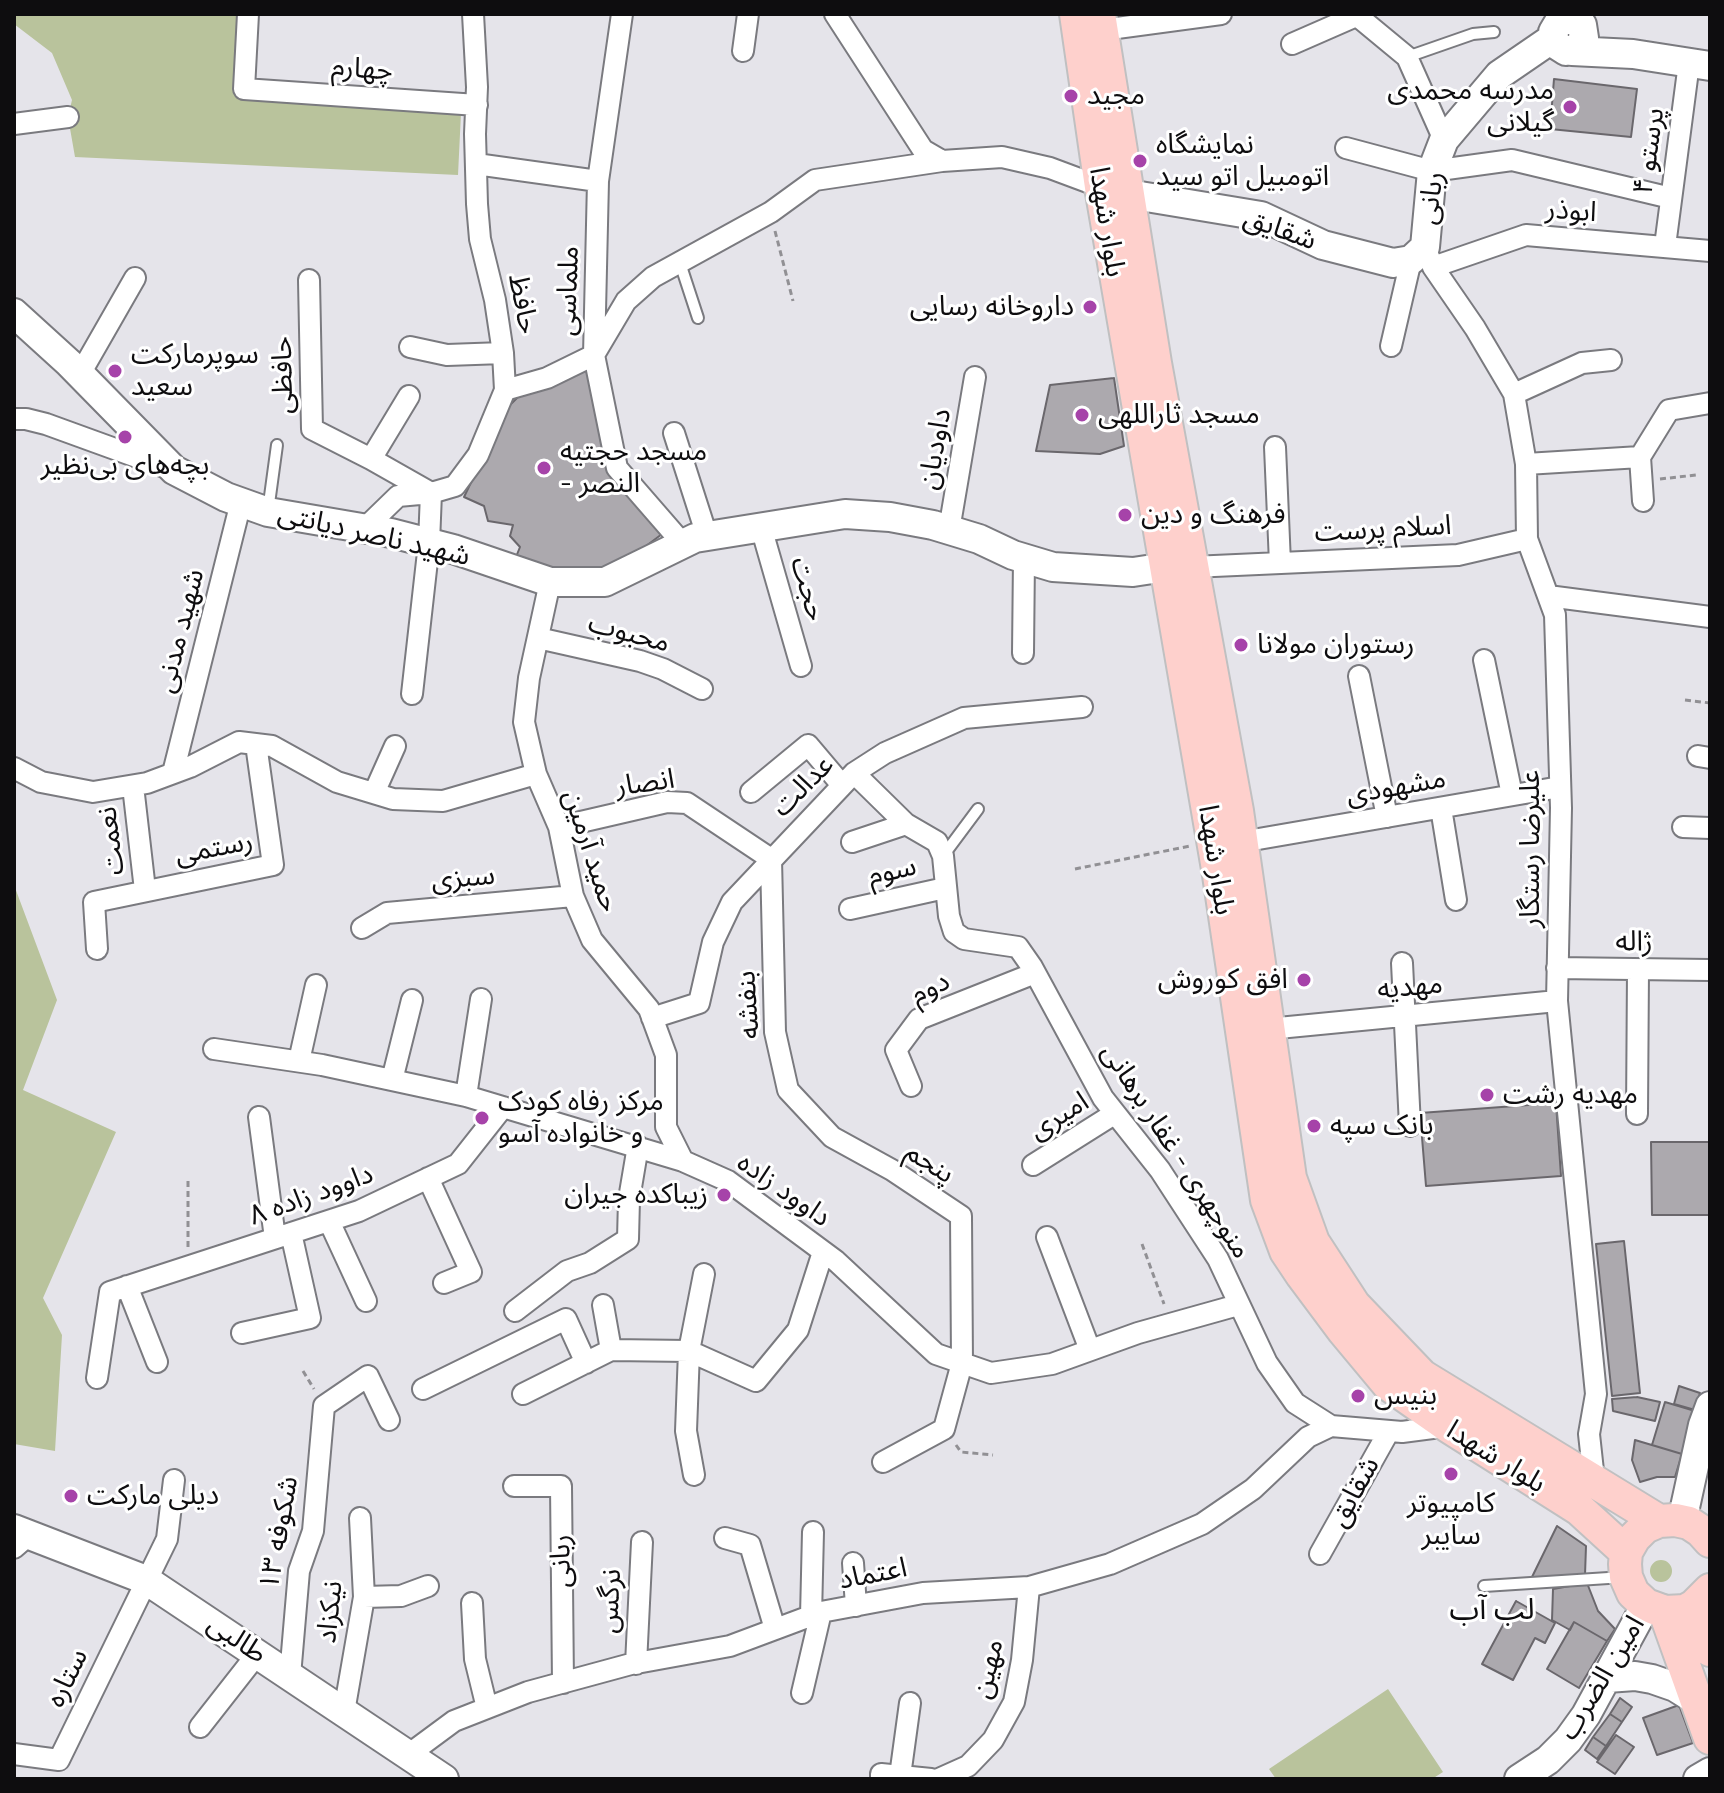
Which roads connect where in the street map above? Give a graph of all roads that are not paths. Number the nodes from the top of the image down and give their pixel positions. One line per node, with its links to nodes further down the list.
1 (248, 14): 16 (street, چهارم)
2 (458, 14): 3 (street)
3 (473, 14): 16 (street, حافظ)
4 (622, 14): 24 (street, ملماسی)
5 (748, 14): 13 (street)
6 (835, 14): 21 (street)
7 (1221, 14): 9 (street)
8 (1356, 15): 12 (street); 14 (street)
9 (1092, 19): 25 (main road, بلوار شهدا)
10 (1568, 27): 15 (main road); 19 (main road, ربانی)
11 (1494, 32): 14 (lane)
12 (1292, 44)
13 (743, 51)
14 (1407, 57): 19 (street)
15 (1699, 64): 26 (street, پرستو ۴)
16 (477, 105): 22 (street, حافظ)
17 (68, 117): 18 (street)
18 (14, 124)
19 (1444, 140): 23 (main road, ربانی)
20 (1346, 148): 23 (street)
21 (942, 161): 25 (street); 30 (street)
22 (476, 164): 24 (street); 37 (street, حافظ)
23 (1432, 171): 26 (street); 29 (main road, ربانی)
24 (598, 181): 38 (street, ملماسی)
25 (1115, 190): 29 (main road, شقایق); 66 (main road, بلوار شهدا)
26 (1671, 198): 27 (street, پرستو ۴)
27 (1665, 246): 28 (street, ابوذر); 29 (street, ابوذر)
28 (1710, 251)
29 (1423, 258): 35 (street); 43 (street, علیرضا رستگار)
30 (680, 263): 34 (lane); 38 (street)
31 (135, 278): 40 (street)
32 (309, 280): 51 (street, حافظی)
33 (14, 313): 40 (main road, شهید ناصر دیانتی)
34 (698, 318)
35 (1391, 346)
36 (410, 347): 37 (street)
37 (503, 353): 42 (street, حافظ)
38 (594, 355): 42 (street); 62 (street, ملماسی)
39 (1611, 360): 43 (street)
40 (80, 374): 53 (main road, شهید ناصر دیانتی)
41 (975, 377): 60 (street, داودیان)
42 (505, 390): 55 (street, حافظ)
43 (1514, 394): 52 (street, علیرضا رستگار)
44 (409, 396): 51 (street)
45 (1710, 403): 50 (street)
46 (14, 419): 53 (street)
47 (674, 433): 62 (street)
48 (277, 445): 57 (lane)
49 (1275, 447): 65 (street)
50 (1640, 457): 52 (street); 54 (street)
51 (371, 459): 55 (street, حافظی)
52 (1526, 464): 61 (street, علیرضا رستگار)
53 (174, 470): 56 (main road, شهید ناصر دیانتی)
54 (1642, 491)
55 (431, 493): 59 (street, حافظ); 63 (street)
56 (241, 502): 57 (main road, شهید ناصر دیانتی); 81 (street, شهید مدنی)
57 (268, 512): 59 (main road, شهید ناصر دیانتی)
58 (761, 527): 60 (main road, شهید ناصر دیانتی); 62 (main road, شهید ناصر دیانتی); 73 (street, حجت)
59 (364, 529): 63 (main road, شهید ناصر دیانتی)
60 (949, 530): 64 (main road, شهید ناصر دیانتی)
61 (1527, 539): 65 (street, اسلام پرست); 68 (street, علیرضا رستگار)
62 (695, 540): 67 (main road, شهید ناصر دیانتی)
63 (429, 543): 67 (main road, شهید ناصر دیانتی); 76 (street)
64 (1024, 558): 66 (main road, شهید ناصر دیانتی); 71 (street)
65 (1280, 563): 66 (street, اسلام پرست)
66 (1179, 567): 97 (main road, بلوار شهدا)
67 (550, 582): 70 (street, حمید آرمین)
68 (1548, 596): 69 (street); 85 (street, علیرضا رستگار)
69 (1710, 617)
70 (538, 638): 75 (street, محبوب); 82 (street, حمید آرمین)
71 (1023, 653)
72 (1484, 660): 88 (street)
73 (801, 666)
74 (1359, 676): 91 (street)
75 (702, 689)
76 (412, 694)
77 (1082, 707): 83 (street, عدالت)
78 (256, 744): 81 (street); 87 (street); 101 (street, رستمی)
79 (395, 746): 87 (street)
80 (14, 768): 84 (street)
81 (173, 773): 84 (street)
82 (536, 774): 87 (street); 93 (street, حمید آرمین)
83 (848, 778): 86 (street); 92 (street); 99 (street, عدالت)
84 (133, 786): 101 (street, نعمت)
85 (1560, 787): 88 (street, مشهودی); 108 (street, علیرضا رستگار)
86 (751, 792)
87 (374, 793)
88 (1512, 795): 89 (street, مشهودی)
89 (1441, 808): 91 (street, مشهودی); 103 (street)
90 (978, 809): 98 (lane)
91 (1387, 817): 97 (street, مشهودی)
92 (906, 824): 96 (street); 98 (street)
93 (559, 827): 99 (street, انصار); 102 (street, حمید آرمین)
94 (1683, 827): 95 (street)
95 (1710, 828)
96 (852, 842)
97 (1227, 842): 118 (main road, بلوار شهدا)
98 (943, 856): 100 (street, منوچهری - غفار برهانی)
99 (771, 859): 117 (street, عدالت); 129 (street, بنفشه)
100 (945, 888): 104 (street, سوم); 111 (street, منوچهری - غفار برهانی)
101 (145, 890): 106 (street, رستمی)
102 (573, 896): 105 (street, سبزی); 117 (street, حمید آرمین)
103 (1456, 900)
104 (850, 909)
105 (362, 928)
106 (97, 949)
107 (1402, 963): 116 (street)
108 (1557, 968): 109 (street, ژاله); 115 (street, علیرضا رستگار)
109 (1638, 970): 110 (street, ژاله); 126 (street)
110 (1710, 970)
111 (1035, 973): 122 (street, دوم); 125 (street, منوچهری - غفار برهانی)
112 (316, 985): 120 (street)
113 (481, 999): 123 (street)
114 (412, 1000): 121 (street)
115 (1557, 1001): 116 (street, مهدیه); 160 (street, علیرضا رستگار)
116 (1405, 1016): 118 (street, مهدیه); 128 (street)
117 (652, 1018): 131 (street, حمید آرمین)
118 (1255, 1031): 158 (main road, بلوار شهدا); 161 (main road, بلوار شهدا)
119 (214, 1049): 120 (street, داوود زاده)
120 (299, 1061): 121 (street, داوود زاده)
121 (392, 1080): 123 (street, داوود زاده)
122 (911, 1086)
123 (466, 1096): 124 (street, داوود زاده)
124 (503, 1107): 130 (street, داوود زاده); 133 (street, داوود زاده ۸)
125 (1114, 1114): 132 (street, امیری); 143 (street, منوچهری - غفار برهانی)
126 (1637, 1114)
127 (259, 1117): 135 (street)
128 (1410, 1126)
129 (826, 1131): 151 (street, پنجم)
130 (638, 1146): 131 (street, داوود زاده); 144 (street)
131 (683, 1161): 137 (street, داوود زاده)
132 (1033, 1165)
133 (428, 1178): 134 (street, داوود زاده ۸); 139 (street)
134 (329, 1221): 135 (street, داوود زاده ۸); 141 (street)
135 (283, 1236): 140 (street, داوود زاده ۸); 145 (street)
136 (1047, 1237): 147 (street)
137 (823, 1252): 148 (street); 151 (street, داوود زاده)
138 (704, 1274): 148 (street)
139 (444, 1283)
140 (118, 1289): 149 (street); 152 (street)
141 (366, 1301)
142 (603, 1305): 146 (street)
143 (1238, 1305): 147 (street, داوود زاده); 157 (street, منوچهری - غفار برهانی)
144 (515, 1311)
145 (242, 1333)
146 (611, 1350): 148 (street); 150 (street)
147 (1090, 1350): 151 (street, داوود زاده)
148 (689, 1351): 163 (street)
149 (157, 1362)
150 (586, 1363): 153 (street); 154 (street)
151 (962, 1363): 162 (street)
152 (97, 1378)
153 (423, 1389)
154 (523, 1394)
155 (1710, 1406): 168 (main road)
156 (389, 1420): 190 (street, شکوفه ۱۳)
157 (1331, 1426): 159 (street); 180 (street, اعتماد)
158 (1448, 1426): 159 (street); 176 (main road, بلوار شهدا)
159 (1389, 1431): 174 (street, شقایق)
160 (1589, 1434): 161 (street); 165 (street, علیرضا رستگار)
161 (1561, 1461): 165 (main road, بلوار شهدا)
162 (883, 1462)
163 (694, 1475)
164 (174, 1480): 177 (street)
165 (1594, 1480): 168 (main road, بلوار شهدا)
166 (514, 1486): 192 (street, ربانی)
167 (360, 1518): 181 (street, نیکزاد)
168 (1671, 1521): 172 (main road, بلوار شهدا); 176 (main road)
169 (813, 1532): 185 (street)
170 (19, 1537): 177 (main road, طالبی)
171 (725, 1538): 186 (street)
172 (1710, 1541)
173 (642, 1542): 189 (street, نرگس)
174 (1320, 1554)
175 (853, 1563): 184 (street)
176 (1626, 1564): 179 (lane); 183 (main road, بلوار شهدا)
177 (146, 1580): 188 (main road, طالبی); 200 (street, ستاره)
178 (428, 1586): 181 (street)
179 (1484, 1586)
180 (1029, 1587): 184 (street, اعتماد); 206 (street, مهین)
181 (364, 1597): 197 (street, نیکزاد)
182 (472, 1603): 196 (street)
183 (1679, 1604): 187 (main road); 191 (main road, امین الضرب); 194 (main road)
184 (856, 1606): 185 (street, اعتماد)
185 (816, 1614): 186 (street, اعتماد); 193 (street)
186 (775, 1629): 189 (street, اعتماد)
187 (1710, 1650)
188 (258, 1653): 190 (main road, طالبی); 198 (street)
189 (636, 1664): 192 (street, اعتماد)
190 (290, 1676): 197 (main road, طالبی)
191 (1607, 1678): 194 (main road); 207 (main road, امین الضرب)
192 (563, 1683): 196 (street, اعتماد)
193 (802, 1693)
194 (1696, 1700): 199 (main road)
195 (910, 1703): 203 (street)
196 (487, 1708): 201 (street, اعتماد)
197 (344, 1712): 201 (main road, طالبی)
198 (200, 1727)
199 (1710, 1738)
200 (14, 1754)
201 (408, 1755): 204 (main road, طالبی)
202 (1710, 1772): 208 (main road)
203 (887, 1776): 205 (street)
204 (444, 1779)
205 (931, 1779)
206 (939, 1779)
207 (1519, 1779)
208 (1698, 1779)

